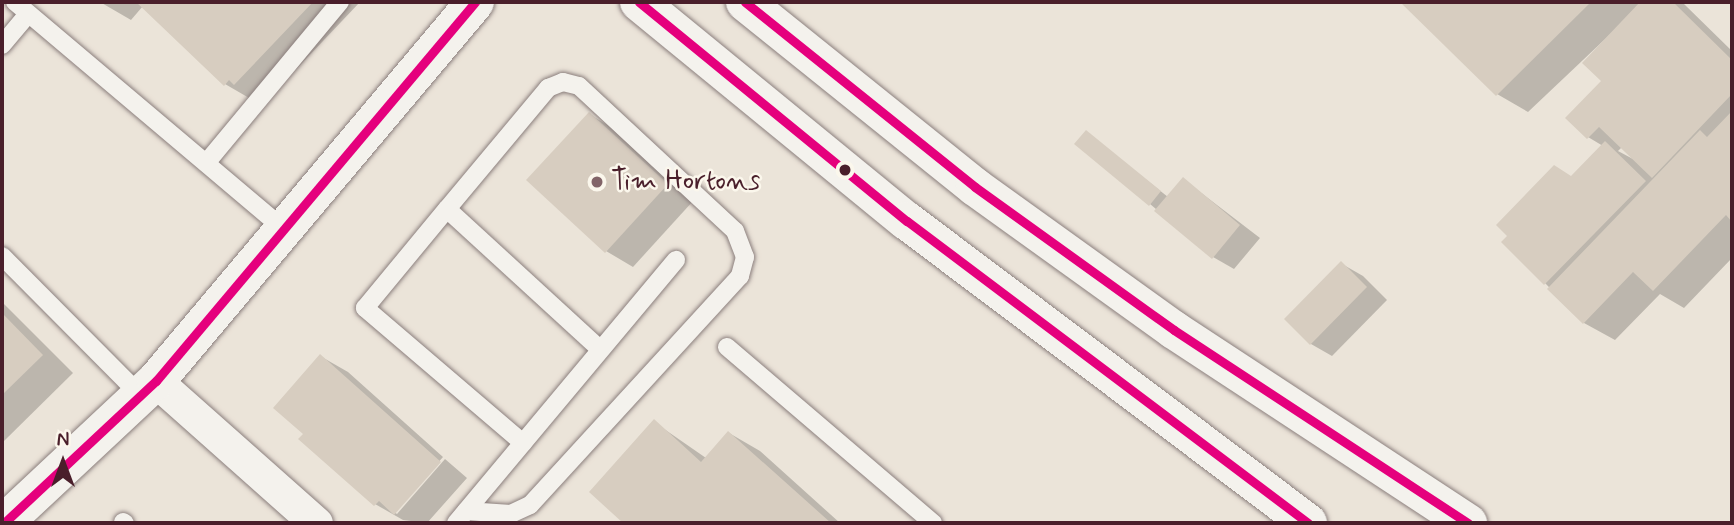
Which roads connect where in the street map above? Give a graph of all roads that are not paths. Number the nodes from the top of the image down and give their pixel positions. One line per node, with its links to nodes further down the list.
1 (340, 2): 7 (lane)
2 (475, 2): 9 (main road)
3 (639, 2): 20 (main road)
4 (745, 2): 21 (main road)
5 (22, 8): 6 (lane); 7 (lane)
6 (2, 46)
7 (207, 162): 9 (lane)
8 (447, 209): 13 (lane); 15 (lane); 16 (lane)
9 (284, 229): 14 (main road)
10 (2, 256): 14 (lane)
11 (676, 260): 13 (lane)
12 (727, 346): 19 (lane)
13 (600, 349): 15 (lane)
14 (148, 388): 17 (main road); 18 (street)
15 (523, 443): 16 (lane)
16 (461, 517)
17 (4, 523)
18 (316, 523)
19 (933, 523)
20 (1308, 523)
21 (1468, 523)

